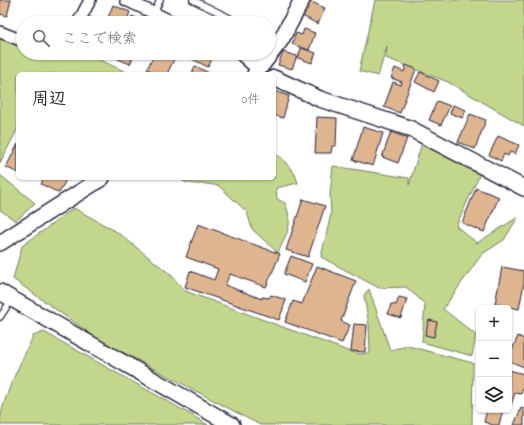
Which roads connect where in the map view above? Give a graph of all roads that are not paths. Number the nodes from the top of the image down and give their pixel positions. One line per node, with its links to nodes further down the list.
1 (90, 0): 7 (street)
2 (126, 0): 6 (street)
3 (160, 0): 6 (lane)
4 (194, 0): 9 (lane)
5 (302, 0): 12 (street)
6 (154, 13): 8 (street)
7 (82, 16)
8 (160, 16)
9 (226, 16)
10 (0, 32): 11 (street)
11 (16, 38)
12 (276, 47)
13 (246, 60): 15 (street)
14 (268, 60): 16 (street)
15 (259, 72)
16 (261, 72)
17 (276, 79): 19 (street)
18 (99, 180): 20 (street)
19 (524, 188)
20 (0, 243)
21 (6, 295): 22 (lane); 23 (street)
22 (0, 317)
23 (232, 425)

